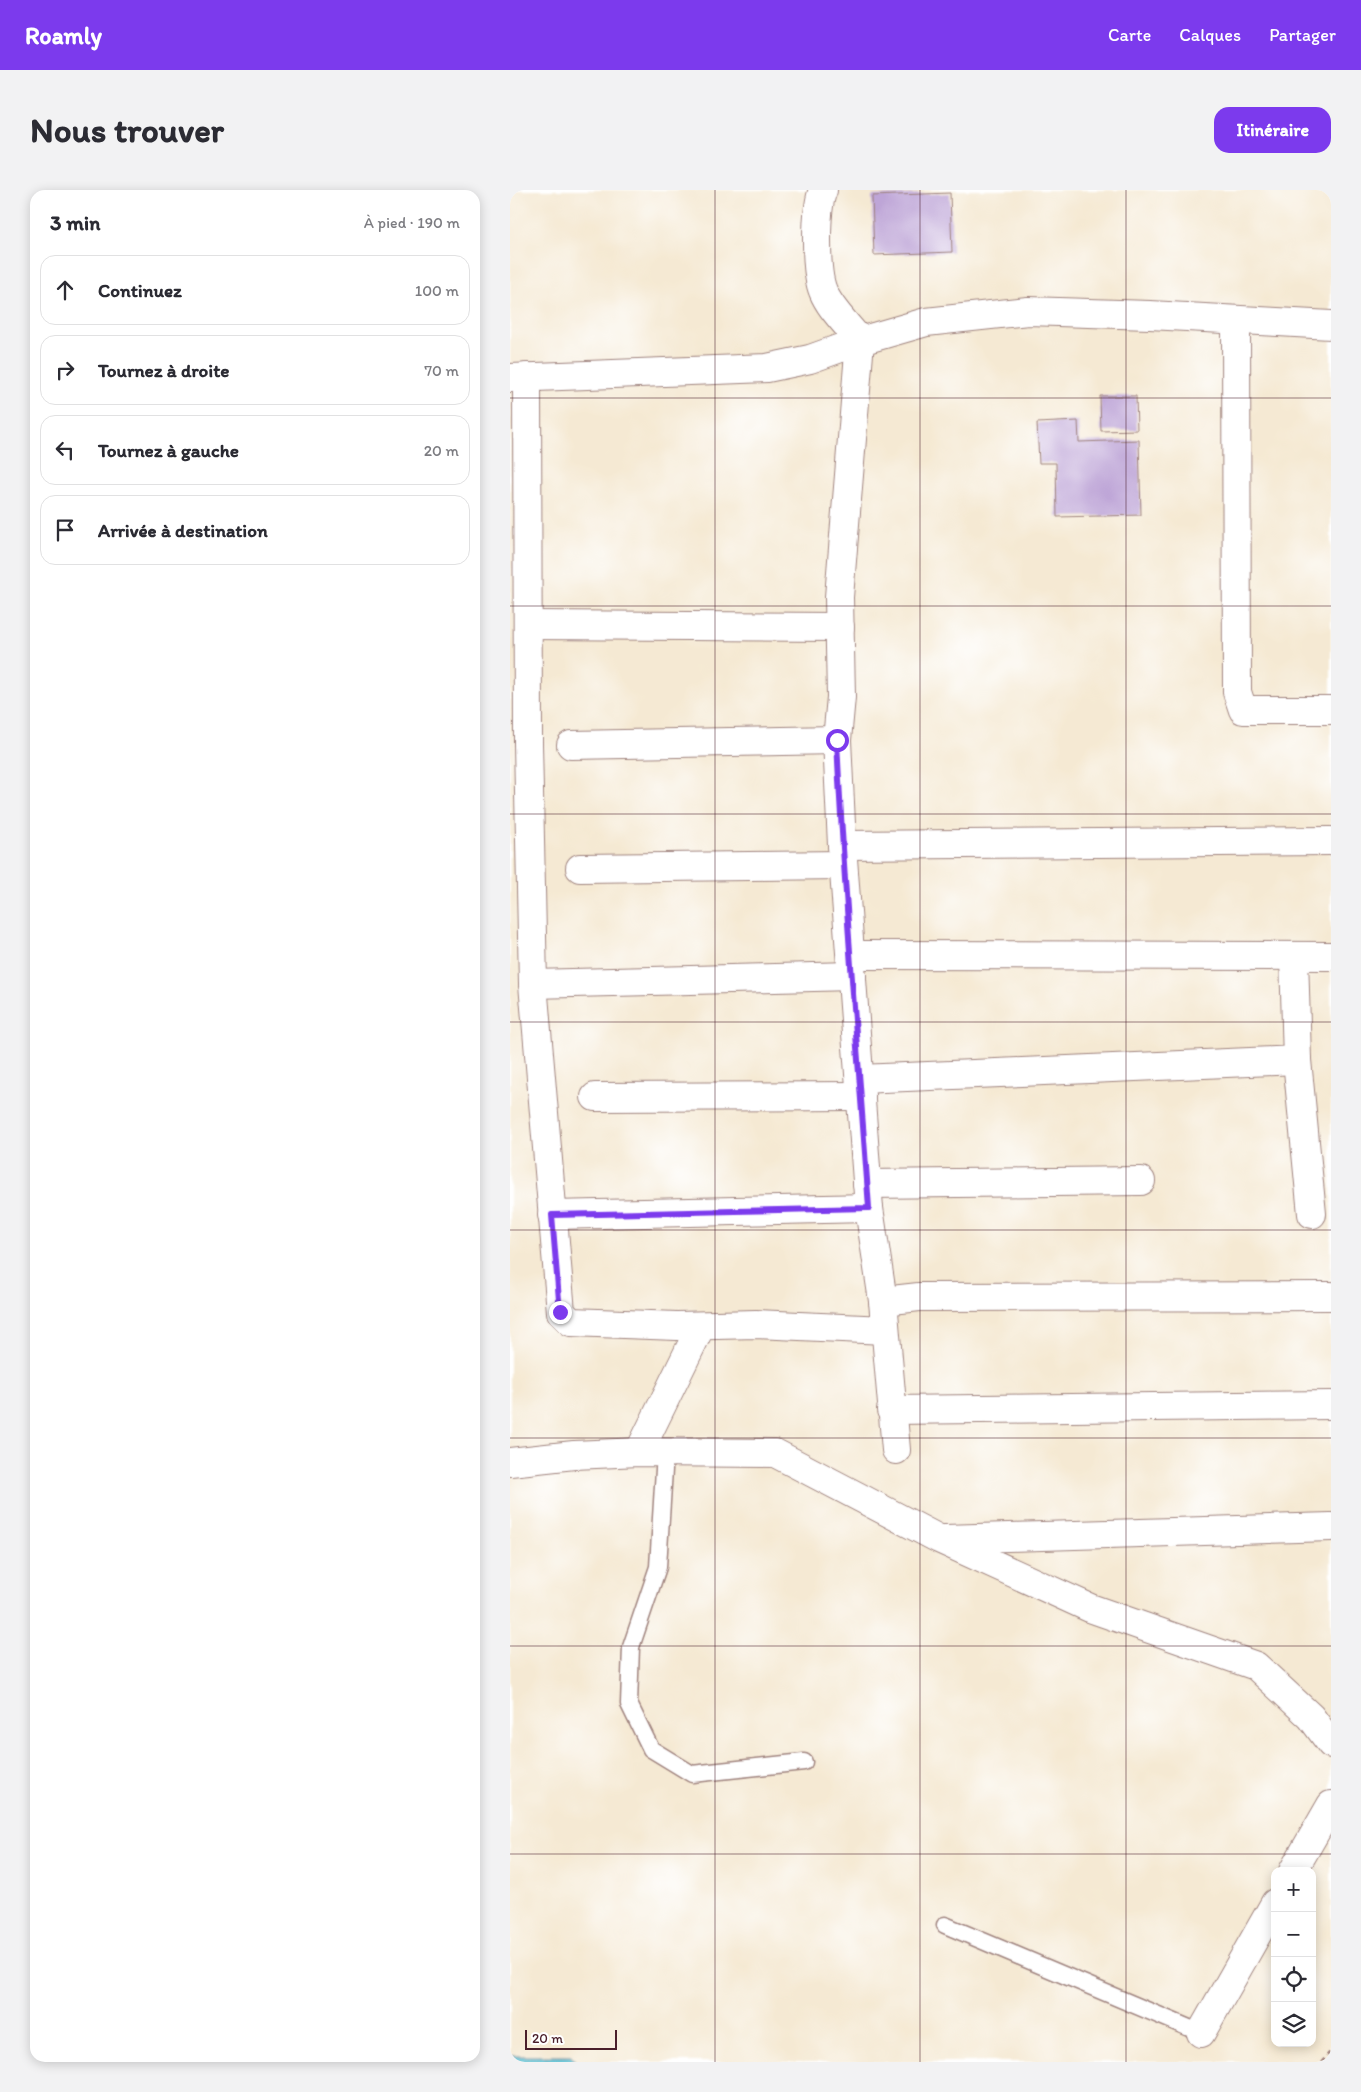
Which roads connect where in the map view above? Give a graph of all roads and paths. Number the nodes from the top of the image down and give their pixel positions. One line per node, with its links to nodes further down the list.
1 (823, 190): 4 (street)
2 (1236, 320): 3 (street); 4 (street); 8 (street)
3 (1331, 325)
4 (860, 341): 5 (street); 7 (street)
5 (518, 377): 6 (street)
6 (528, 625): 7 (street); 17 (street)
7 (840, 627): 9 (street)
8 (1331, 710)
9 (837, 740): 10 (street); 12 (street)
10 (570, 745)
11 (1331, 841): 12 (street)
12 (842, 855): 13 (street); 16 (street)
13 (580, 868)
14 (1294, 956): 15 (street); 16 (street); 18 (street)
15 (1331, 956)
16 (852, 966): 17 (street); 19 (street)
17 (533, 984): 24 (street)
18 (1297, 1060): 19 (street); 23 (street)
19 (860, 1087): 20 (street); 22 (street)
20 (595, 1097)
21 (1141, 1181): 22 (street)
22 (868, 1196): 24 (street); 26 (street)
23 (1312, 1214)
24 (552, 1215): 27 (street)
25 (1331, 1296): 26 (street)
26 (883, 1301): 28 (street)
27 (701, 1326): 28 (street); 32 (street)
28 (885, 1330): 30 (street)
29 (1331, 1405): 30 (street)
30 (891, 1410): 31 (street)
31 (896, 1450)
32 (652, 1453): 33 (street); 35 (street); 37 (lane)
33 (510, 1462)
34 (1331, 1527): 35 (street)
35 (939, 1539): 36 (street)
36 (1331, 1744)
37 (804, 1762)
38 (1331, 1805): 39 (street)
39 (1295, 1867)
40 (1271, 1910): 42 (street)
41 (944, 1925): 42 (lane)
42 (1201, 2033)
43 (1331, 2051): 44 (path)
44 (1322, 2062)

